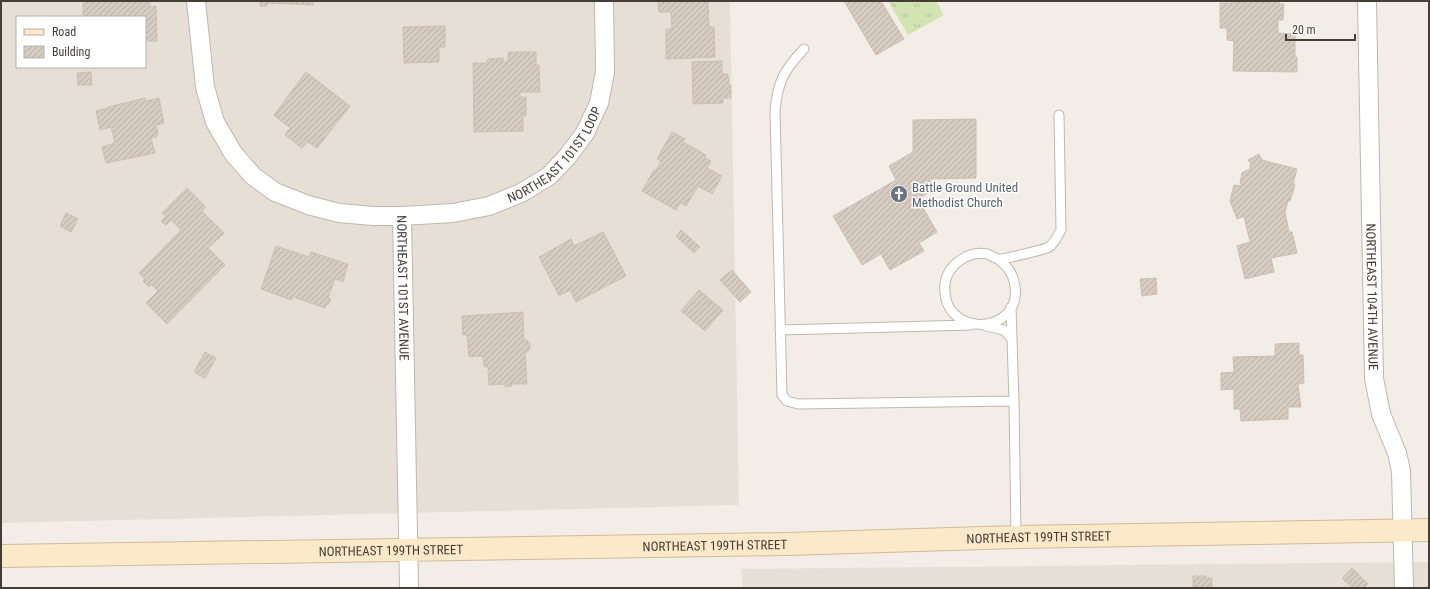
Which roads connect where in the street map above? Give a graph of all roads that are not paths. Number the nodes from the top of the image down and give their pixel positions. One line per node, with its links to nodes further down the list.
1 (196, 1): 6 (street, NORTHEAST 101ST AVENUE)
2 (604, 1): 6 (street, NORTHEAST 101ST LOOP)
3 (1367, 1): 14 (street, NORTHEAST 104TH AVENUE)
4 (804, 49): 10 (lane)
5 (1059, 115): 7 (lane)
6 (402, 216): 16 (street, NORTHEAST 101ST AVENUE)
7 (998, 259): 8 (lane); 9 (lane)
8 (1011, 307): 9 (lane); 11 (lane)
9 (983, 325): 10 (lane); 11 (lane)
10 (780, 330): 12 (lane)
11 (1012, 339): 12 (lane)
12 (1014, 401): 15 (lane)
13 (1429, 530): 14 (main road, NORTHEAST 199TH STREET)
14 (1403, 531): 15 (main road, NORTHEAST 199TH STREET); 19 (street, NORTHEAST 104TH AVENUE)
15 (1016, 537): 16 (main road, NORTHEAST 199TH STREET)
16 (408, 550): 17 (main road, NORTHEAST 199TH STREET); 18 (street, NORTHEAST 101ST AVENUE)
17 (1, 556)
18 (409, 588)
19 (1404, 588)

